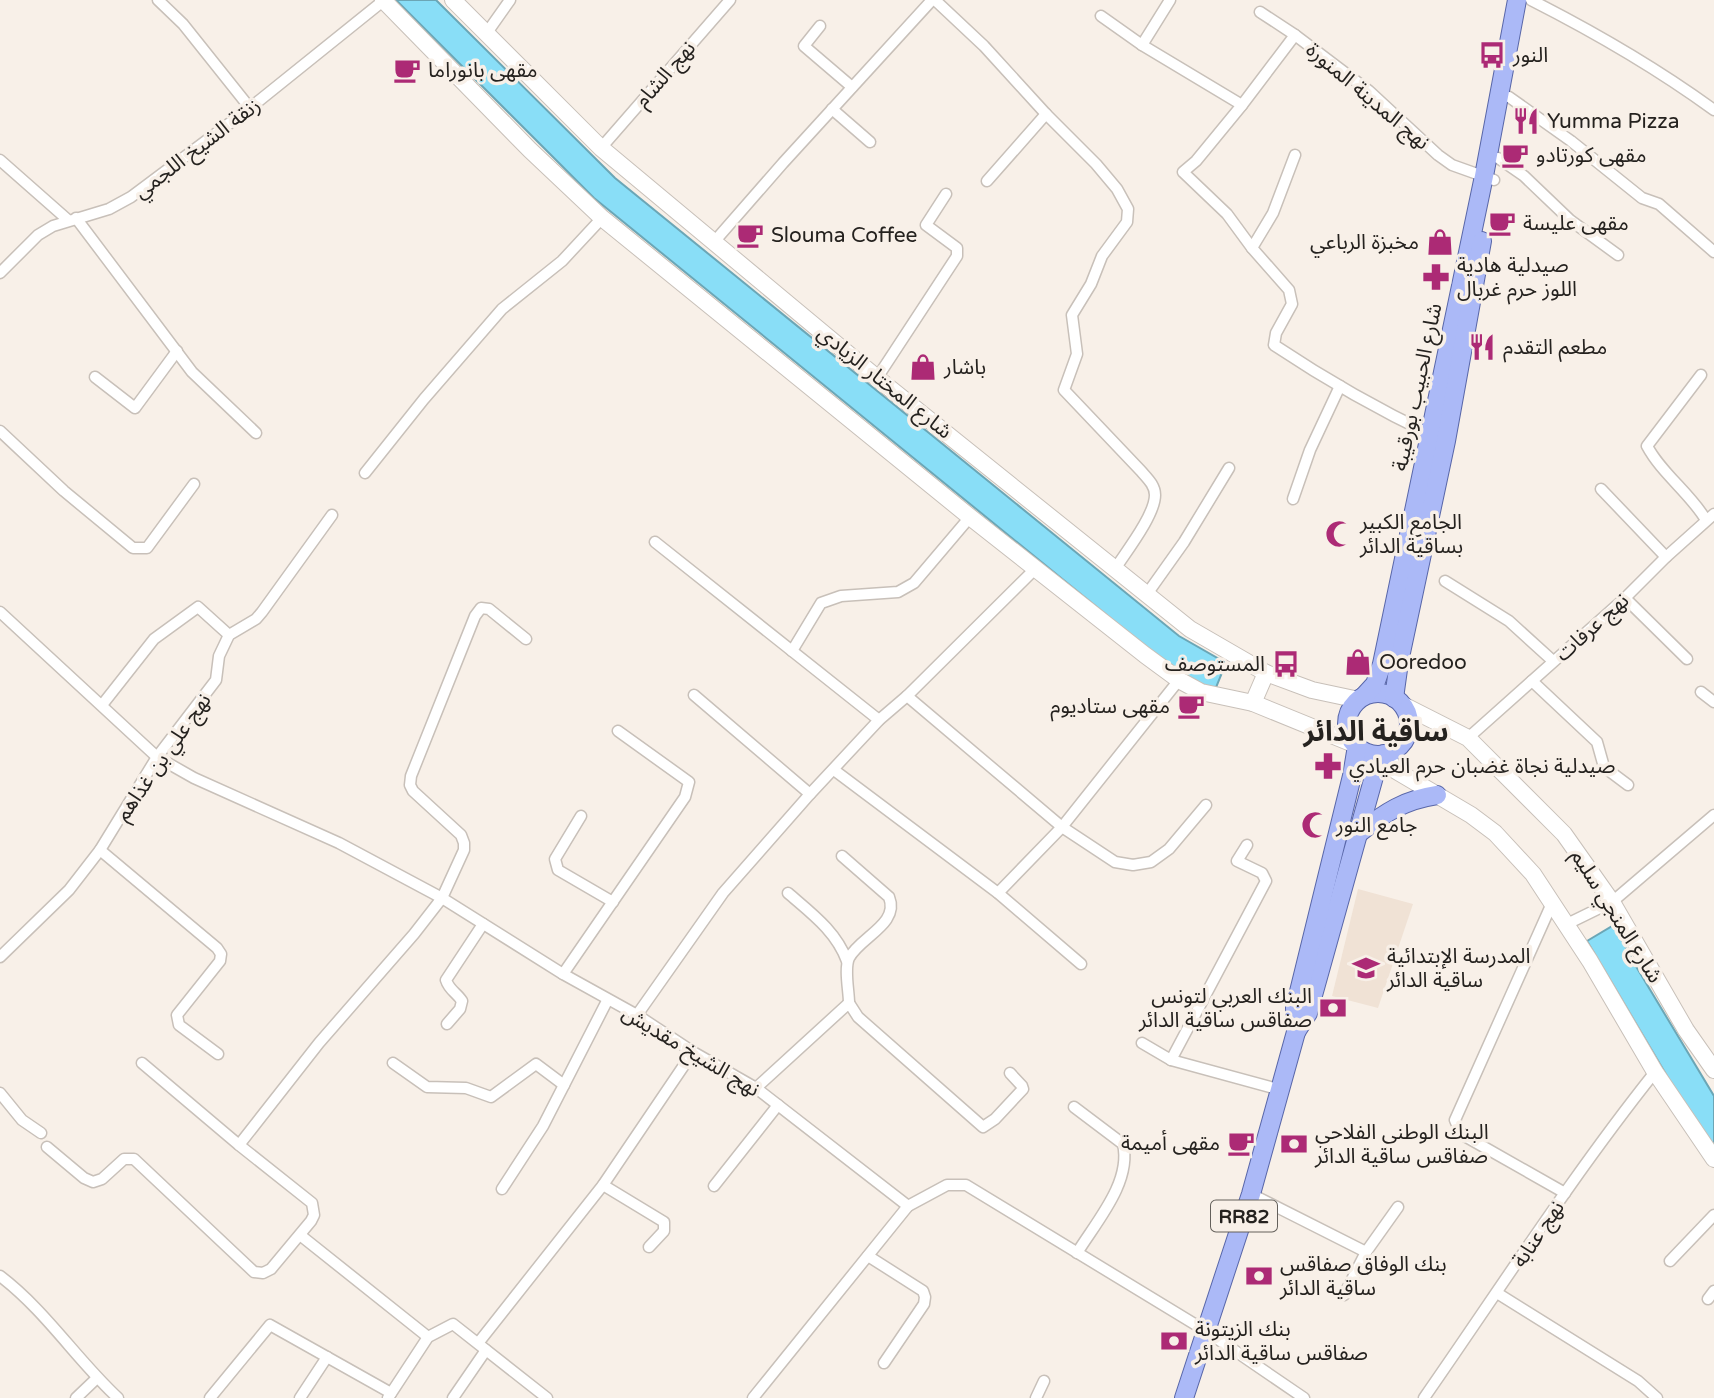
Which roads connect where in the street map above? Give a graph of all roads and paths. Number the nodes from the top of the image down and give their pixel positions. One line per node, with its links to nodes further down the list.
1 (158, 0): 19 (street)
2 (383, 0): 19 (street, زنقة الشيخ اللجمي); 31 (main road)
3 (453, 0): 13 (main road, شارع المختار الزيادي)
4 (510, 0): 13 (street)
5 (730, 0): 24 (street, نهج الشام)
6 (934, 0): 16 (street); 22 (street)
7 (1170, 0): 15 (street)
8 (1517, 0): 28 (main road, شارع الحبيب بورقيبة / RR82)
9 (1529, 0): 17 (main road, شارع الحبيب بورقيبة / RR82); 21 (street)
10 (1260, 12): 14 (street)
11 (1101, 16): 15 (street)
12 (820, 26): 16 (street)
13 (486, 34): 24 (main road, شارع المختار الزيادي)
14 (1295, 36): 18 (street, نهج المدينة المنورة); 28 (street, نهج المدينة المنورة)
15 (1142, 45): 18 (street)
16 (852, 87): 20 (street)
17 (1509, 97): 26 (main road, شارع الحبيب بورقيبة / RR82); 35 (street)
18 (1242, 105): 34 (street, نهج المدينة المنورة)
19 (250, 108): 32 (street, زنقة الشيخ اللجمي)
20 (832, 109): 23 (street); 33 (street)
21 (1714, 110)
22 (1046, 114): 29 (street); 57 (street)
23 (870, 142)
24 (601, 148): 33 (main road, شارع المختار الزيادي)
25 (1295, 155): 34 (street)
26 (1498, 158): 28 (main road, شارع الحبيب بورقيبة / RR82); 36 (street)
27 (0, 160): 32 (street)
28 (1489, 178): 45 (main road, شارع الحبيب بورقيبة / RR82)
29 (987, 181)
30 (946, 194): 41 (street)
31 (602, 218): 47 (street); 52 (main road)
32 (72, 219): 37 (street, زنقة الشيخ اللجمي); 38 (street)
33 (714, 242): 41 (main road, شارع المختار الزيادي)
34 (1252, 248): 42 (street)
35 (1714, 252)
36 (1618, 255)
37 (0, 273)
38 (177, 351): 40 (street); 44 (street)
39 (1701, 375): 53 (street)
40 (95, 377)
41 (877, 378): 57 (main road, شارع المختار الزيادي)
42 (1340, 386): 45 (street); 50 (street)
43 (0, 431): 48 (street)
44 (256, 433)
45 (1438, 438): 73 (main road, شارع الحبيب بورقيبة / RR82); 74 (main road, شارع الحبيب بورقيبة / RR82)
46 (1229, 468): 59 (street)
47 (365, 473)
48 (194, 484)
49 (1601, 489): 55 (street)
50 (1293, 499)
51 (332, 515): 62 (street)
52 (970, 517): 56 (main road); 64 (street)
53 (1710, 517): 55 (street, نهج عرفات)
54 (655, 542): 64 (street)
55 (1665, 557): 60 (street, نهج عرفات)
56 (1035, 569): 68 (main road); 72 (street)
57 (1115, 569): 59 (main road, شارع المختار الزيادي)
58 (1445, 581): 66 (street)
59 (1147, 594): 67 (main road, شارع المختار الزيادي)
60 (1625, 598): 65 (street); 66 (street, نهج عرفات)
61 (0, 612): 77 (street, نهج الشيخ مقديش)
62 (229, 635): 77 (street); 83 (street, نهج علي بن غذاهم)
63 (526, 639): 98 (street)
64 (792, 651): 78 (street)
65 (1687, 659)
66 (1553, 661): 69 (street, نهج عرفات)
67 (1266, 673): 73 (main road, شارع المختار الزيادي); 76 (main road)
68 (1179, 680): 76 (main road); 91 (street)
69 (1532, 681): 80 (street, نهج عرفات); 85 (street)
70 (1701, 692): 75 (street)
71 (695, 695): 86 (street)
72 (907, 696): 78 (street); 91 (street)
73 (1361, 698): 74 (main road); 81 (main road, شارع الحبيب بورقيبة / RR82)
74 (1398, 701): 80 (main road, شارع المنجي سليم); 82 (main road, شارع الحبيب بورقيبة / RR82)
75 (1714, 702)
76 (1253, 703): 81 (main road)
77 (102, 705): 83 (street, نهج الشيخ مقديش)
78 (879, 720): 84 (street)
79 (618, 730): 100 (street)
80 (1468, 738): 101 (main road, شارع المنجي سليم)
81 (1356, 746): 82 (main road); 112 (main road, شارع الحبيب بورقيبة / RR82)
82 (1386, 753): 87 (main road); 92 (main road, شارع الحبيب بورقيبة / RR82)
83 (158, 757): 94 (street, نهج علي بن غذاهم); 98 (street, نهج الشيخ مقديش)
84 (834, 770): 86 (street); 97 (street)
85 (1628, 785)
86 (810, 794): 110 (street)
87 (1437, 795): 92 (main road); 99 (main road)
88 (1206, 805): 91 (street)
89 (1714, 815): 101 (street)
90 (581, 816): 100 (street)
91 (1062, 827): 97 (street)
92 (1359, 832): 112 (main road, شارع الحبيب بورقيبة / RR82)
93 (1247, 845): 116 (street)
94 (100, 850): 104 (street, نهج علي بن غذاهم); 115 (street)
95 (842, 856): 105 (street)
96 (788, 893): 105 (street)
97 (998, 893): 106 (street)
98 (442, 898): 102 (street, نهج الشيخ مقديش); 129 (street)
99 (1553, 901): 103 (main road); 135 (street)
100 (613, 902): 107 (street)
101 (1612, 902): 103 (street); 119 (main road, شارع المنجي سليم)
102 (483, 924): 107 (street, نهج الشيخ مقديش); 111 (street)
103 (1567, 924): 120 (main road)
104 (0, 957)
105 (847, 961): 109 (street)
106 (1081, 964)
107 (563, 974): 108 (street, نهج الشيخ مقديش)
108 (607, 1001): 110 (street, نهج الشيخ مقديش); 122 (street)
109 (849, 1003): 121 (street); 123 (street)
110 (636, 1015): 114 (street, نهج الشيخ مقديش)
111 (447, 1024)
112 (1296, 1032): 124 (main road, شارع الحبيب بورقيبة / RR82)
113 (1142, 1043): 116 (street)
114 (693, 1052): 123 (street, نهج الشيخ مقديش); 132 (street)
115 (218, 1054)
116 (1171, 1060): 124 (street)
117 (142, 1063): 129 (street)
118 (393, 1063): 122 (street)
119 (1714, 1070)
120 (1655, 1072): 131 (main road); 135 (street, نهج عنابة)
121 (1010, 1073)
122 (564, 1084): 134 (street)
123 (756, 1088): 126 (street, نهج الشيخ مقديش)
124 (1280, 1090): 136 (main road, شارع الحبيب بورقيبة / RR82)
125 (0, 1093): 128 (street)
126 (778, 1105): 133 (street); 137 (street, نهج الشيخ مقديش)
127 (1074, 1107): 143 (street)
128 (41, 1133)
129 (239, 1145): 140 (street)
130 (47, 1147): 140 (street)
131 (1714, 1159)
132 (603, 1185): 141 (street); 151 (street)
133 (714, 1186)
134 (502, 1189)
135 (1565, 1193): 147 (street, نهج عنابة)
136 (1251, 1194): 142 (street); 149 (main road, شارع الحبيب بورقيبة / RR82)
137 (908, 1206): 143 (street); 144 (street)
138 (1398, 1208): 142 (street)
139 (1714, 1215): 145 (street)
140 (300, 1235): 150 (street)
141 (649, 1247)
142 (1366, 1252): 148 (street)
143 (1077, 1253): 149 (street)
144 (868, 1256): 153 (street); 163 (street)
145 (1670, 1261)
146 (0, 1276): 154 (street)
147 (1497, 1293): 167 (street, نهج عنابة); 168 (street)
148 (1344, 1295)
149 (1206, 1331): 165 (main road, شارع الحبيب بورقيبة / RR82); 166 (street)
150 (428, 1337): 151 (street); 156 (street)
151 (482, 1346): 161 (street); 162 (street)
152 (327, 1357): 156 (street); 159 (street); 160 (street)
153 (884, 1363)
154 (97, 1378): 157 (street); 158 (street)
155 (1044, 1381): 164 (street)
156 (390, 1396)
157 (76, 1398)
158 (118, 1398)
159 (210, 1398)
160 (300, 1398)
161 (453, 1398)
162 (547, 1398)
163 (753, 1398)
164 (1035, 1398)
165 (1184, 1398)
166 (1304, 1398)
167 (1424, 1398)
168 (1657, 1398)

